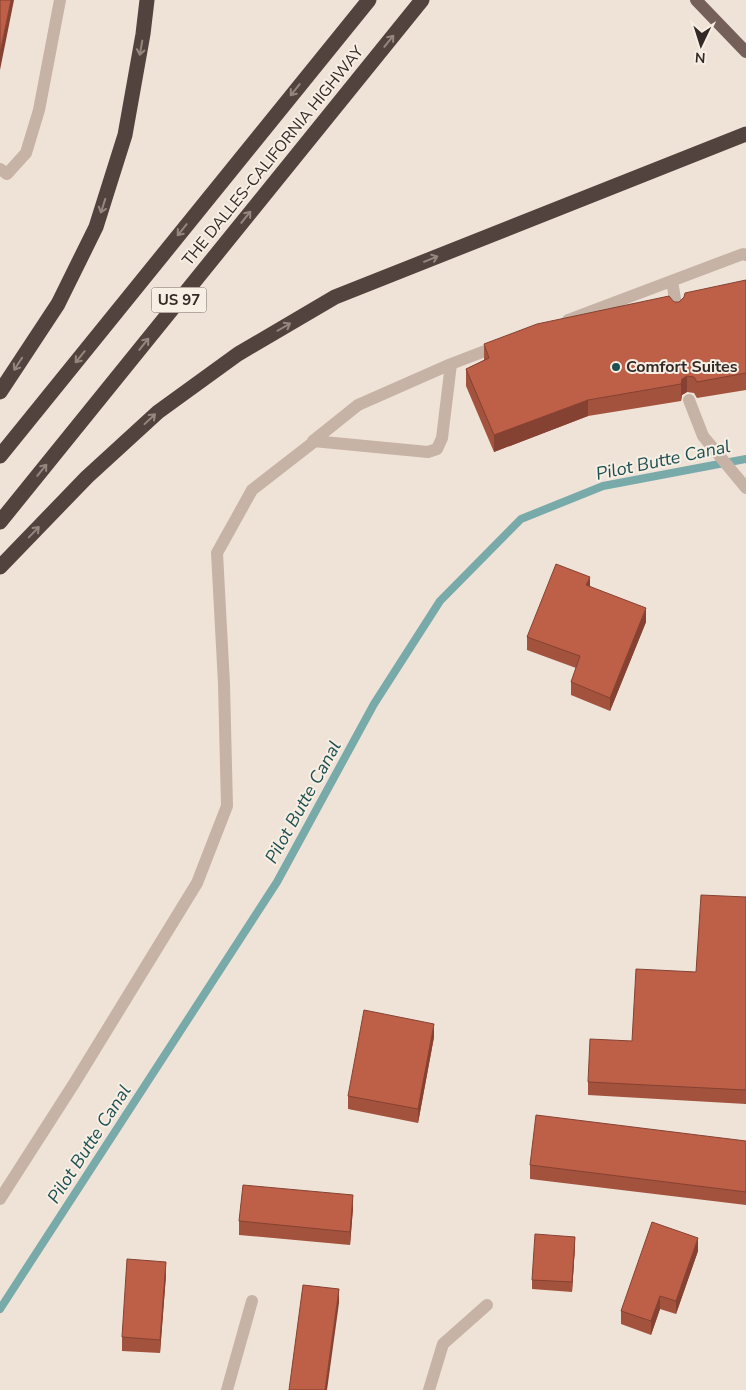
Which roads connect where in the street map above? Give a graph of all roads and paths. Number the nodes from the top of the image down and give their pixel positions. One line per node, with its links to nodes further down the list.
1 (60, 0): 8 (street)
2 (147, 0): 15 (highway, one-way to 15)
3 (368, 0): 18 (highway, THE DALLES-CALIFORNIA HIGHWAY / US 97, one-way to 18)
4 (422, 0): 20 (highway, THE DALLES-CALIFORNIA HIGHWAY / US 97, one-way to 4)
5 (696, 0): 6 (main road)
6 (746, 52)
7 (746, 134): 21 (highway, one-way to 7)
8 (0, 169)
9 (746, 255): 10 (street)
10 (672, 281): 11 (street); 12 (street)
11 (677, 311)
12 (559, 323)
13 (505, 343): 14 (street)
14 (451, 364): 17 (street); 17 (street)
15 (0, 392)
16 (689, 400): 19 (street)
17 (315, 441): 22 (street)
18 (0, 456)
19 (746, 488)
20 (0, 522)
21 (0, 567)
22 (0, 1199)
23 (252, 1300): 25 (street)
24 (487, 1305): 26 (street)
25 (227, 1390)
26 (429, 1390)

